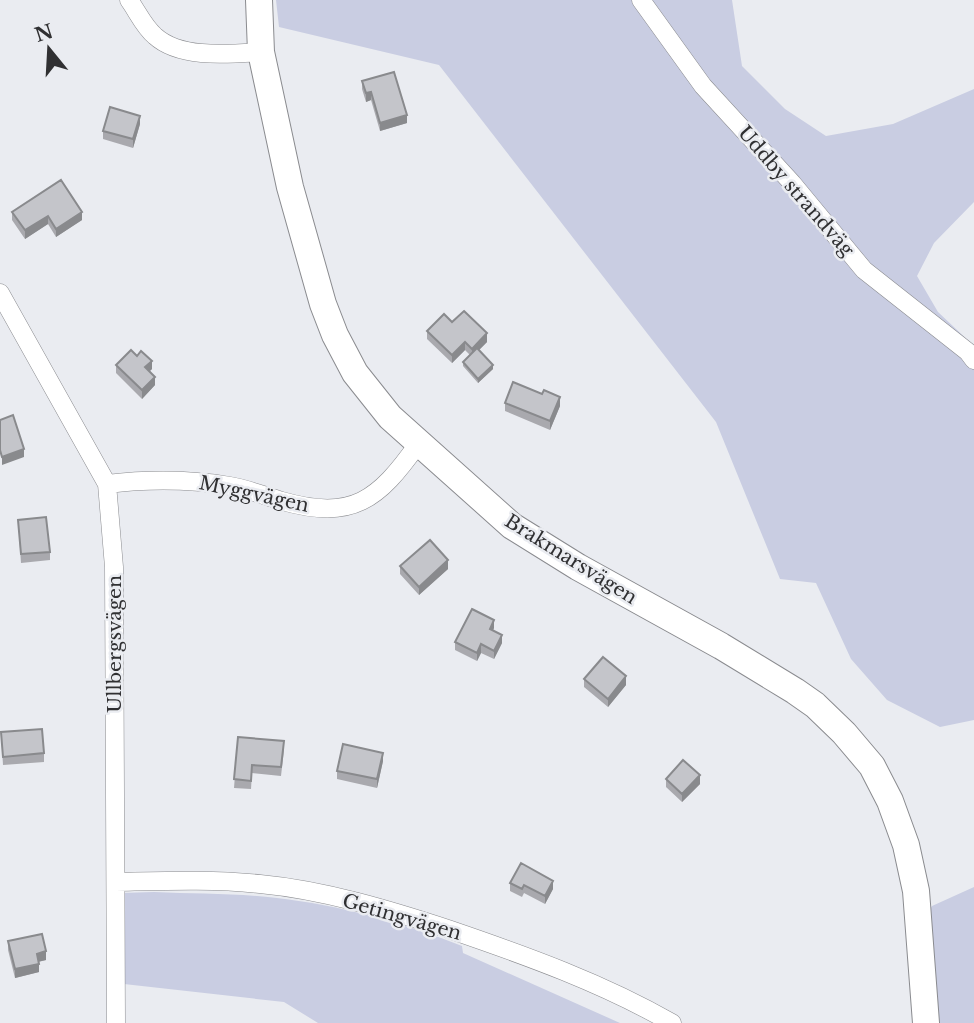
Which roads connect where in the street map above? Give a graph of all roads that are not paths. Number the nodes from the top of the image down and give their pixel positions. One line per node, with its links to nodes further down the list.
1 (129, 0): 4 (street)
2 (259, 0): 4 (street, Brakmarsvägen)
3 (640, 0): 6 (street, Uddby strandväg)
4 (261, 52): 7 (street, Brakmarsvägen)
5 (0, 293): 8 (street, Ullbergsvägen)
6 (974, 360)
7 (418, 444): 8 (street, Myggvägen); 12 (street, Brakmarsvägen)
8 (107, 484): 9 (street, Ullbergsvägen)
9 (116, 882): 10 (street, Ullbergsvägen); 11 (street, Getingvägen)
10 (116, 1023)
11 (672, 1023)
12 (926, 1023)

